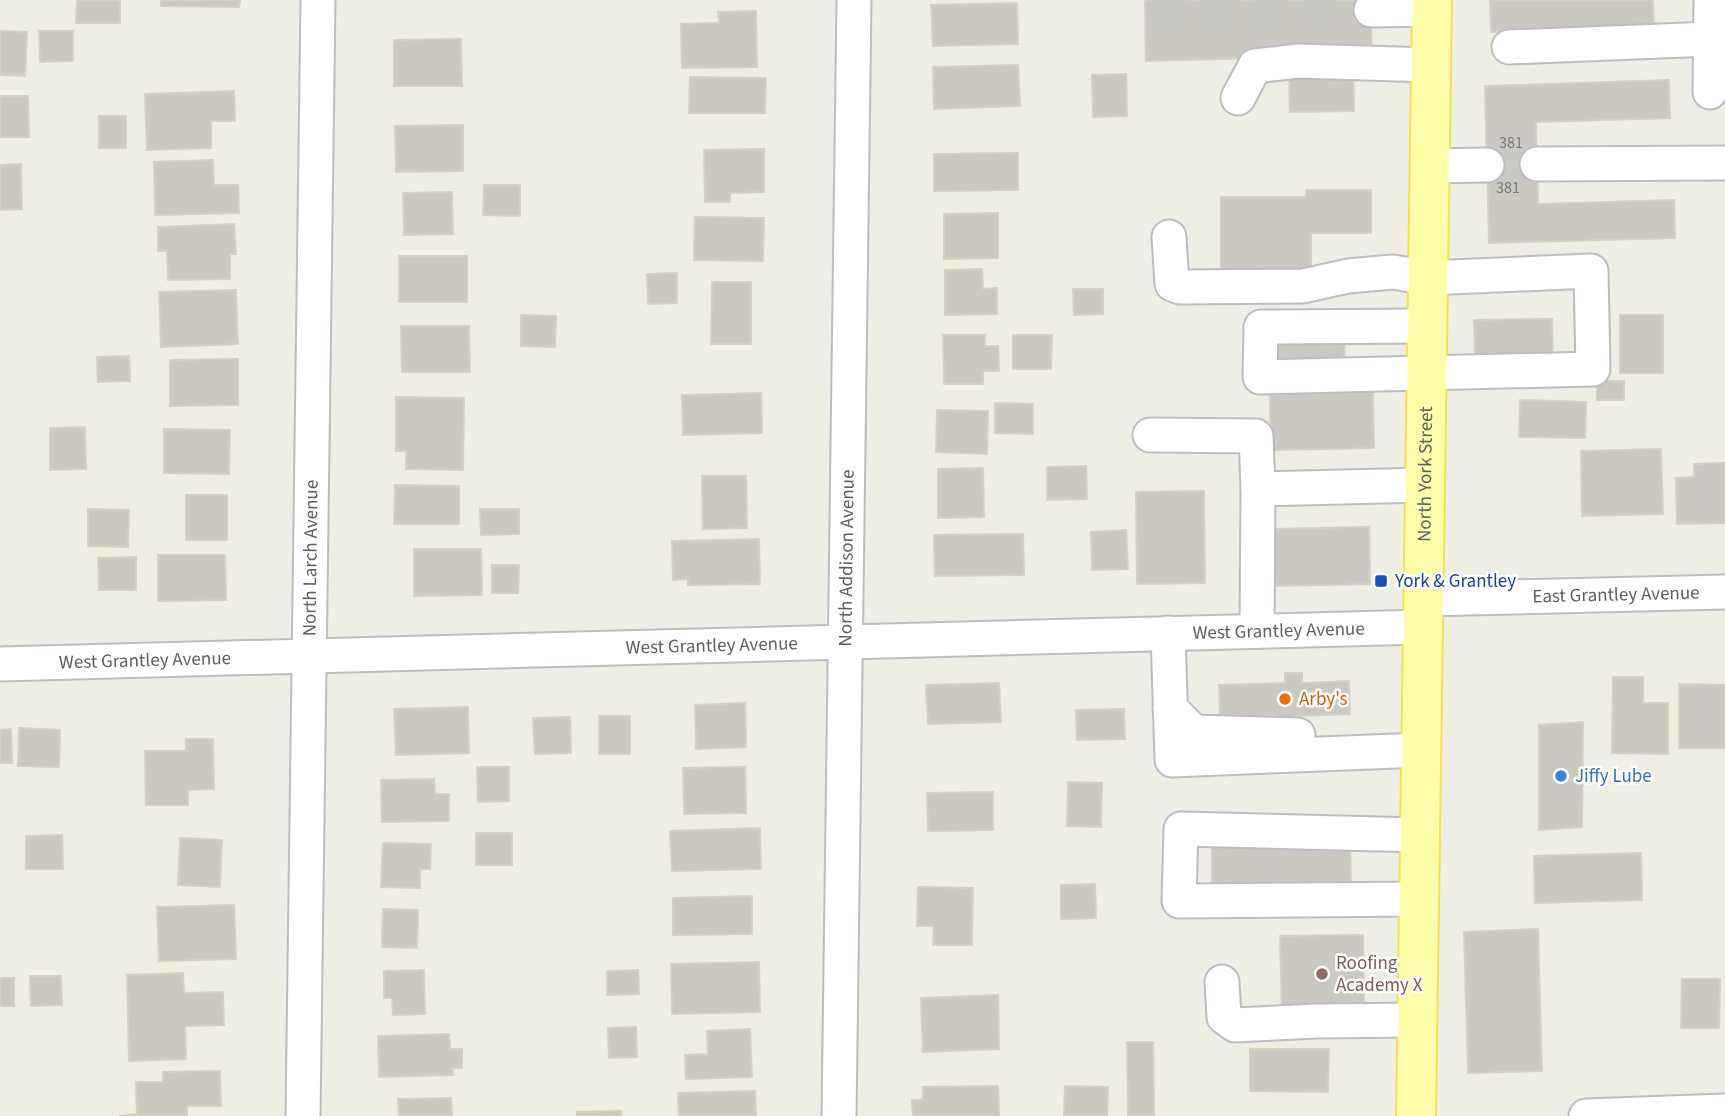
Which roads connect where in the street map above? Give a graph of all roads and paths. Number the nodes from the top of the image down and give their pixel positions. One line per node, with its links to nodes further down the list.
1 (318, 0): 27 (street, North Larch Avenue)
2 (854, 0): 26 (street, North Addison Avenue)
3 (1711, 0): 6 (street)
4 (1432, 5): 5 (street); 8 (main road, North York Street)
5 (1371, 10)
6 (1710, 39): 7 (street); 9 (street)
7 (1509, 47)
8 (1431, 65): 10 (street); 14 (main road, North York Street)
9 (1710, 92)
10 (1238, 98)
11 (1725, 163): 12 (street)
12 (1537, 164)
13 (1487, 165): 14 (street)
14 (1430, 166): 16 (main road, North York Street)
15 (1169, 237): 16 (street)
16 (1428, 278): 17 (main road, North York Street); 18 (street)
17 (1428, 326): 18 (main road, North York Street); 18 (street)
18 (1427, 371): 20 (main road, North York Street)
19 (1150, 435): 21 (street)
20 (1425, 485): 21 (street); 23 (main road, North York Street)
21 (1258, 489): 24 (street)
22 (1725, 592): 23 (street, East Grantley Avenue)
23 (1423, 613): 24 (street, West Grantley Avenue); 30 (main road, North York Street)
24 (1257, 631): 25 (street, West Grantley Avenue)
25 (1168, 633): 26 (street, West Grantley Avenue); 29 (street)
26 (847, 641): 27 (street, West Grantley Avenue); 38 (street, North Addison Avenue)
27 (310, 656): 28 (street, West Grantley Avenue); 37 (street, North Larch Avenue)
28 (0, 664)
29 (1170, 708): 31 (street); 31 (street)
30 (1422, 750): 31 (street); 32 (main road, North York Street)
31 (1332, 754)
32 (1420, 835): 33 (main road, North York Street); 33 (street)
33 (1419, 899): 35 (main road, North York Street)
34 (1222, 982): 35 (street)
35 (1418, 1020): 39 (main road, North York Street)
36 (1725, 1111): 40 (street)
37 (303, 1116)
38 (839, 1116)
39 (1416, 1116)
40 (1586, 1116)

